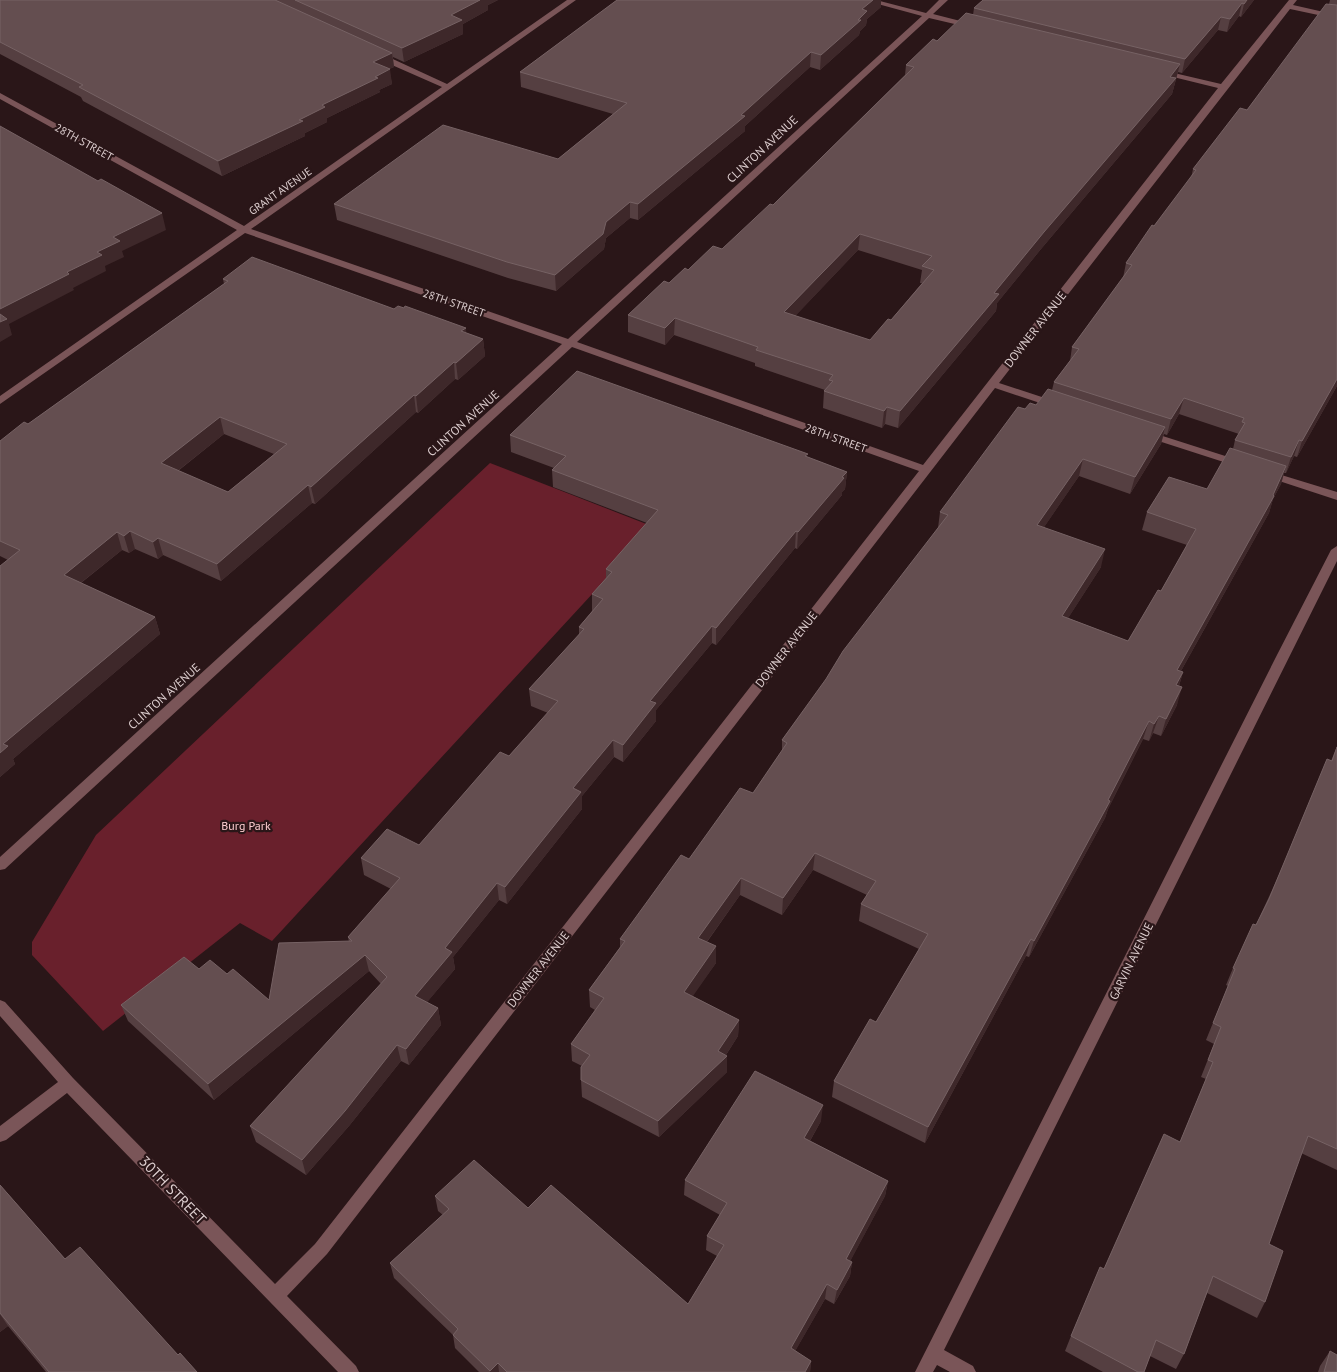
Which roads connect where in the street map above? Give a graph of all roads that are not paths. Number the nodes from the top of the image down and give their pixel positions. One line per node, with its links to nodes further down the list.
1 (572, 0): 10 (street, GRANT AVENUE)
2 (866, 0): 5 (street)
3 (944, 0): 5 (street, CLINTON AVENUE)
4 (1290, 3): 6 (street); 11 (street, DOWNER AVENUE)
5 (928, 15): 7 (street); 14 (street, CLINTON AVENUE)
6 (1337, 17)
7 (986, 30)
8 (370, 51): 10 (street)
9 (1156, 70): 11 (street)
10 (448, 87): 13 (street, GRANT AVENUE)
11 (1223, 87): 15 (street, DOWNER AVENUE)
12 (0, 96): 13 (street, 28TH STREET)
13 (244, 230): 14 (street, 28TH STREET); 16 (street, GRANT AVENUE)
14 (570, 343): 19 (street, 28TH STREET); 22 (street, CLINTON AVENUE)
15 (992, 384): 17 (street); 19 (street, DOWNER AVENUE)
16 (0, 401)
17 (1067, 408)
18 (1132, 430): 20 (street)
19 (926, 470): 26 (street, DOWNER AVENUE)
20 (1337, 496)
21 (1337, 550): 27 (street, GARVIN AVENUE)
22 (0, 865)
23 (0, 1006): 24 (street, 30TH STREET)
24 (68, 1083): 25 (street); 26 (street, 30TH STREET)
25 (0, 1135)
26 (276, 1295): 28 (street, 30TH STREET)
27 (934, 1353): 29 (street, GARVIN AVENUE); 30 (street)
28 (350, 1372)
29 (924, 1372)
30 (968, 1372)

